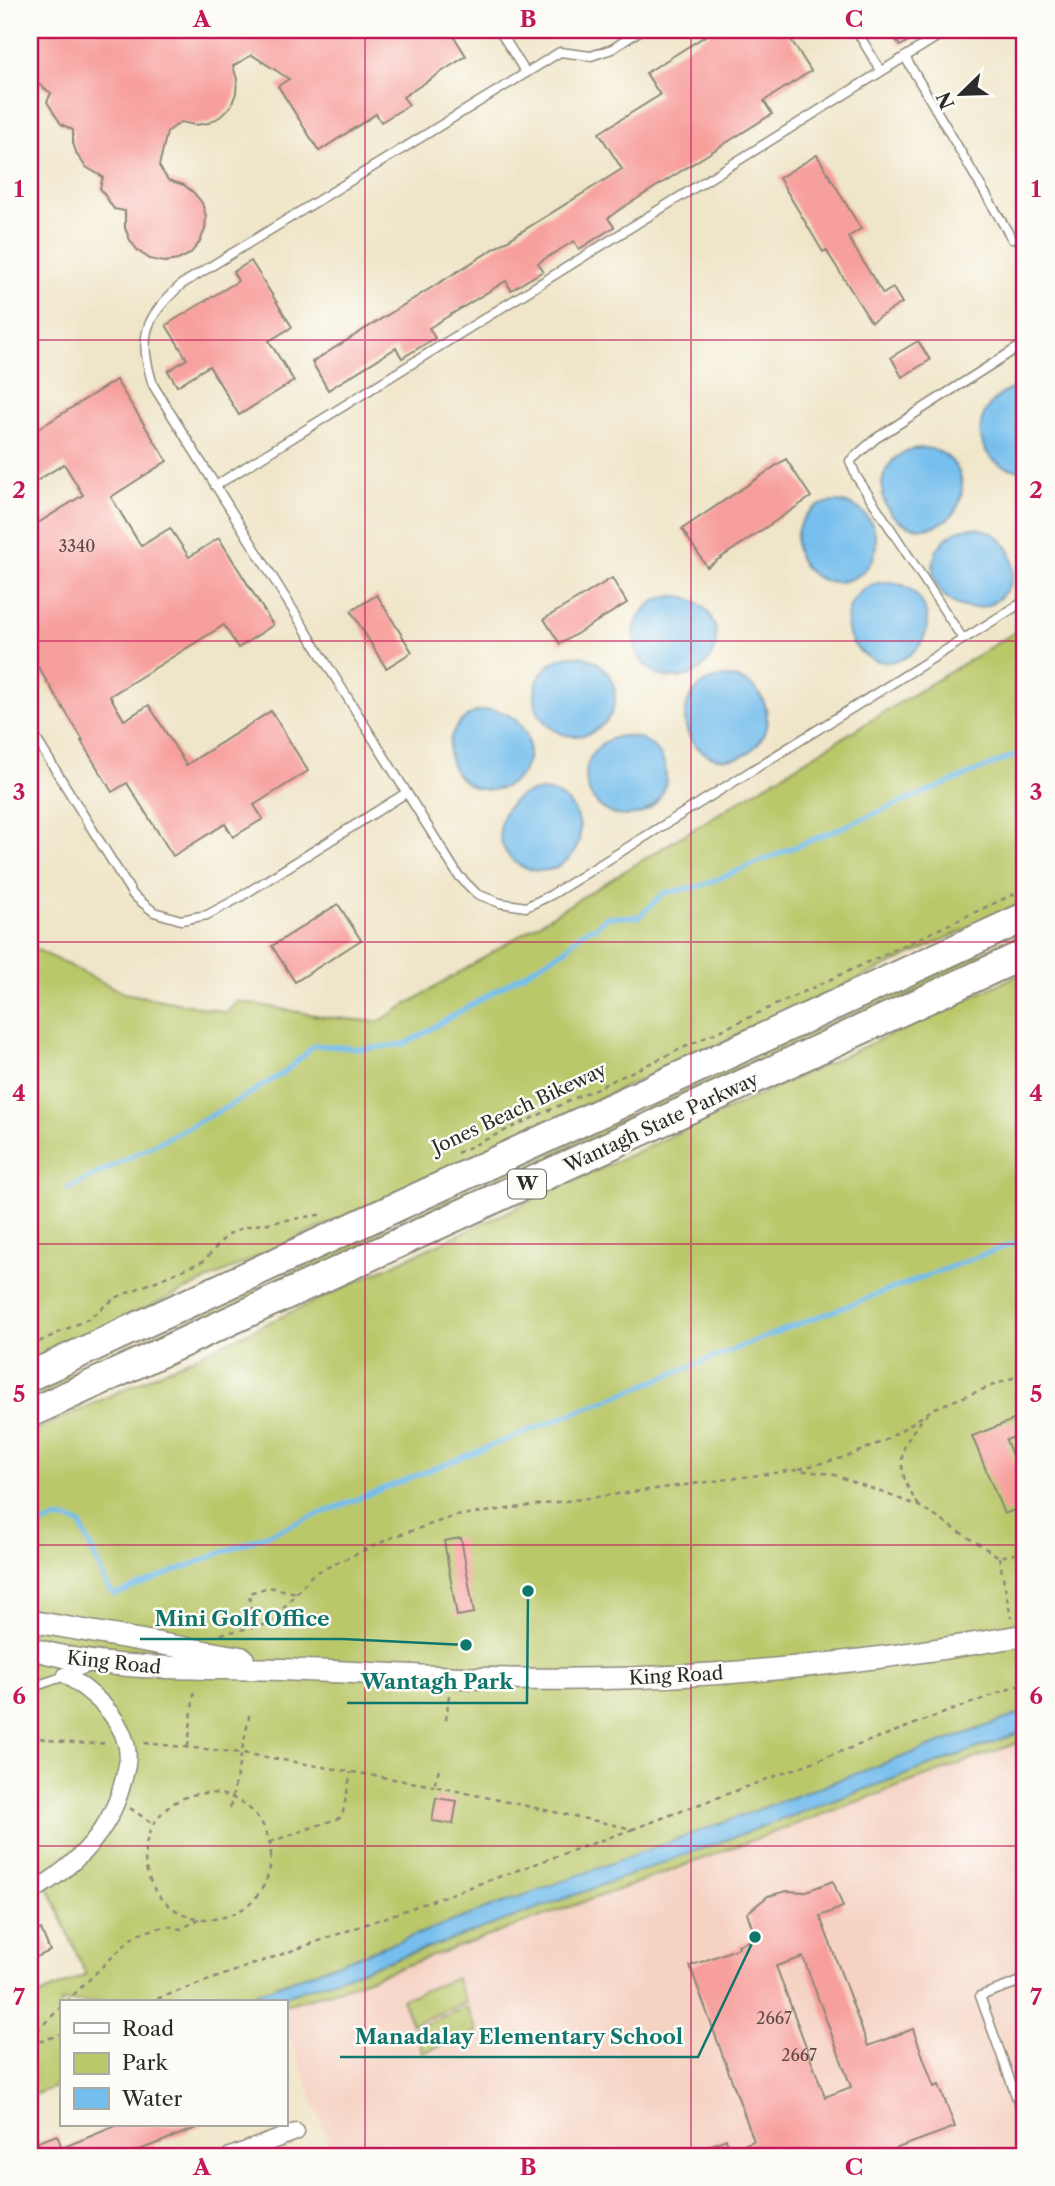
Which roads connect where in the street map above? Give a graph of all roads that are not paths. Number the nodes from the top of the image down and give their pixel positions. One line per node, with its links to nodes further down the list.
1 (499, 30): 9 (lane)
2 (641, 30): 9 (lane)
3 (856, 30): 8 (lane)
4 (948, 30): 7 (lane)
5 (1016, 30): 6 (lane)
6 (1025, 44)
7 (905, 57): 8 (lane); 10 (lane)
8 (881, 71): 12 (lane)
9 (526, 73): 12 (lane)
10 (1012, 239)
11 (1025, 343): 14 (lane)
12 (215, 486): 16 (lane)
13 (1025, 601): 14 (lane)
14 (963, 639): 16 (lane)
15 (30, 729): 16 (lane)
16 (406, 793)
17 (1025, 917): 19 (highway, Wantagh State Parkway / W)
18 (1025, 954): 20 (highway, Wantagh State Parkway / W)
19 (30, 1376)
20 (30, 1413)
21 (30, 1621): 25 (street, King Road)
22 (1025, 1635): 25 (street, King Road)
23 (30, 1648): 24 (street, King Road)
24 (104, 1663): 25 (street, King Road); 26 (lane)
25 (325, 1671)
26 (66, 1675): 27 (lane); 28 (street)
27 (30, 1688)
28 (31, 1890)
29 (1025, 1981): 30 (lane)
30 (1025, 2121)
31 (296, 2132): 32 (street)
32 (230, 2156)

